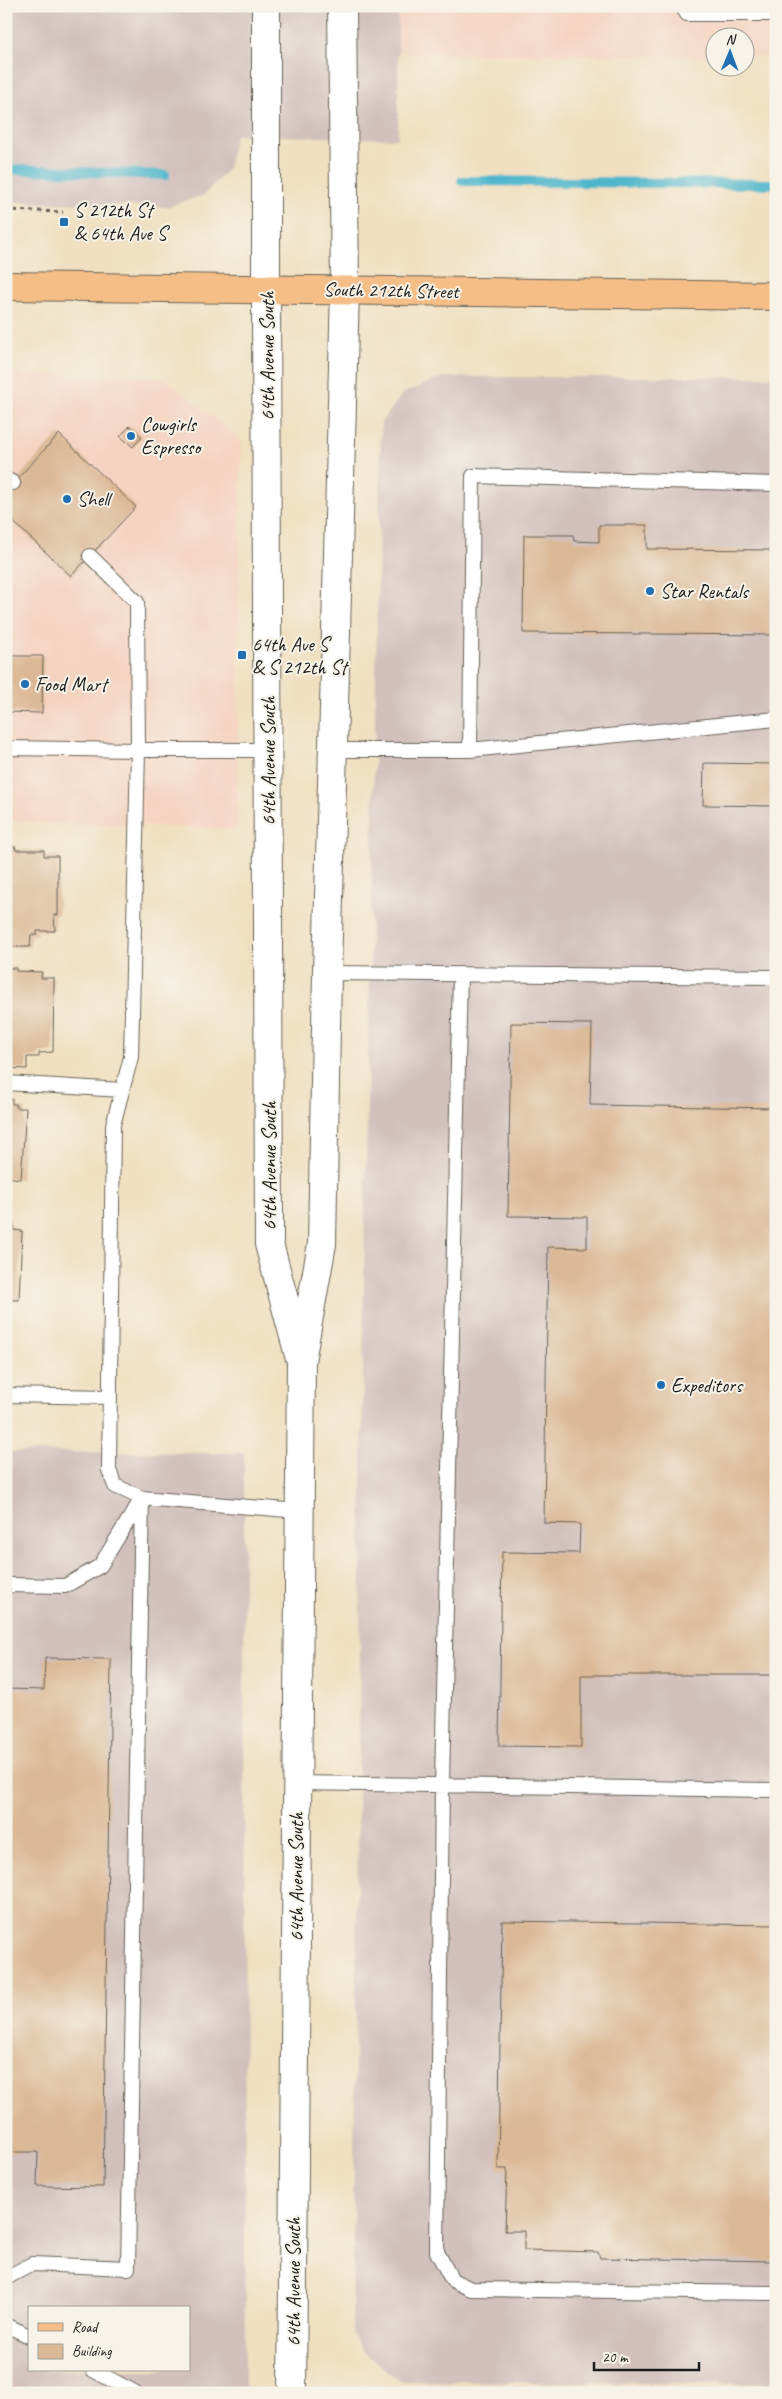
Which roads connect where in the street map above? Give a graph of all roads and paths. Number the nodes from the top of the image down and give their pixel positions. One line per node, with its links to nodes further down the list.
1 (266, 6): 8 (street, 64th Avenue South)
2 (342, 6): 9 (street, 64th Avenue South)
3 (682, 6): 4 (lane)
4 (776, 14)
5 (6, 210): 6 (path)
6 (63, 212)
7 (6, 286): 8 (main road, South 212th Street)
8 (266, 288): 9 (main road, South 212th Street); 16 (street, 64th Avenue South)
9 (345, 289): 10 (main road, South 212th Street); 17 (street, 64th Avenue South)
10 (776, 296)
11 (776, 484): 18 (lane)
12 (90, 556): 15 (lane)
13 (776, 719): 18 (lane)
14 (6, 748): 15 (lane)
15 (138, 750): 16 (lane); 23 (lane)
16 (268, 750): 24 (street, 64th Avenue South)
17 (333, 750): 18 (lane); 19 (street, 64th Avenue South)
18 (470, 750)
19 (327, 973): 20 (lane); 24 (street, 64th Avenue South)
20 (460, 974): 21 (lane); 31 (lane)
21 (776, 977)
22 (6, 1083): 23 (lane)
23 (122, 1090): 26 (lane)
24 (301, 1361): 28 (street, 64th Avenue South)
25 (6, 1395): 26 (lane)
26 (110, 1397): 27 (lane)
27 (142, 1498): 28 (lane); 29 (lane); 33 (lane)
28 (299, 1511): 30 (street, 64th Avenue South)
29 (6, 1585)
30 (297, 1782): 31 (lane); 39 (street, 64th Avenue South)
31 (442, 1784): 32 (lane); 34 (lane)
32 (776, 1790)
33 (6, 2278)
34 (776, 2294)
35 (6, 2325): 36 (lane)
36 (28, 2336)
37 (97, 2372): 38 (lane)
38 (136, 2393)
39 (292, 2393)

